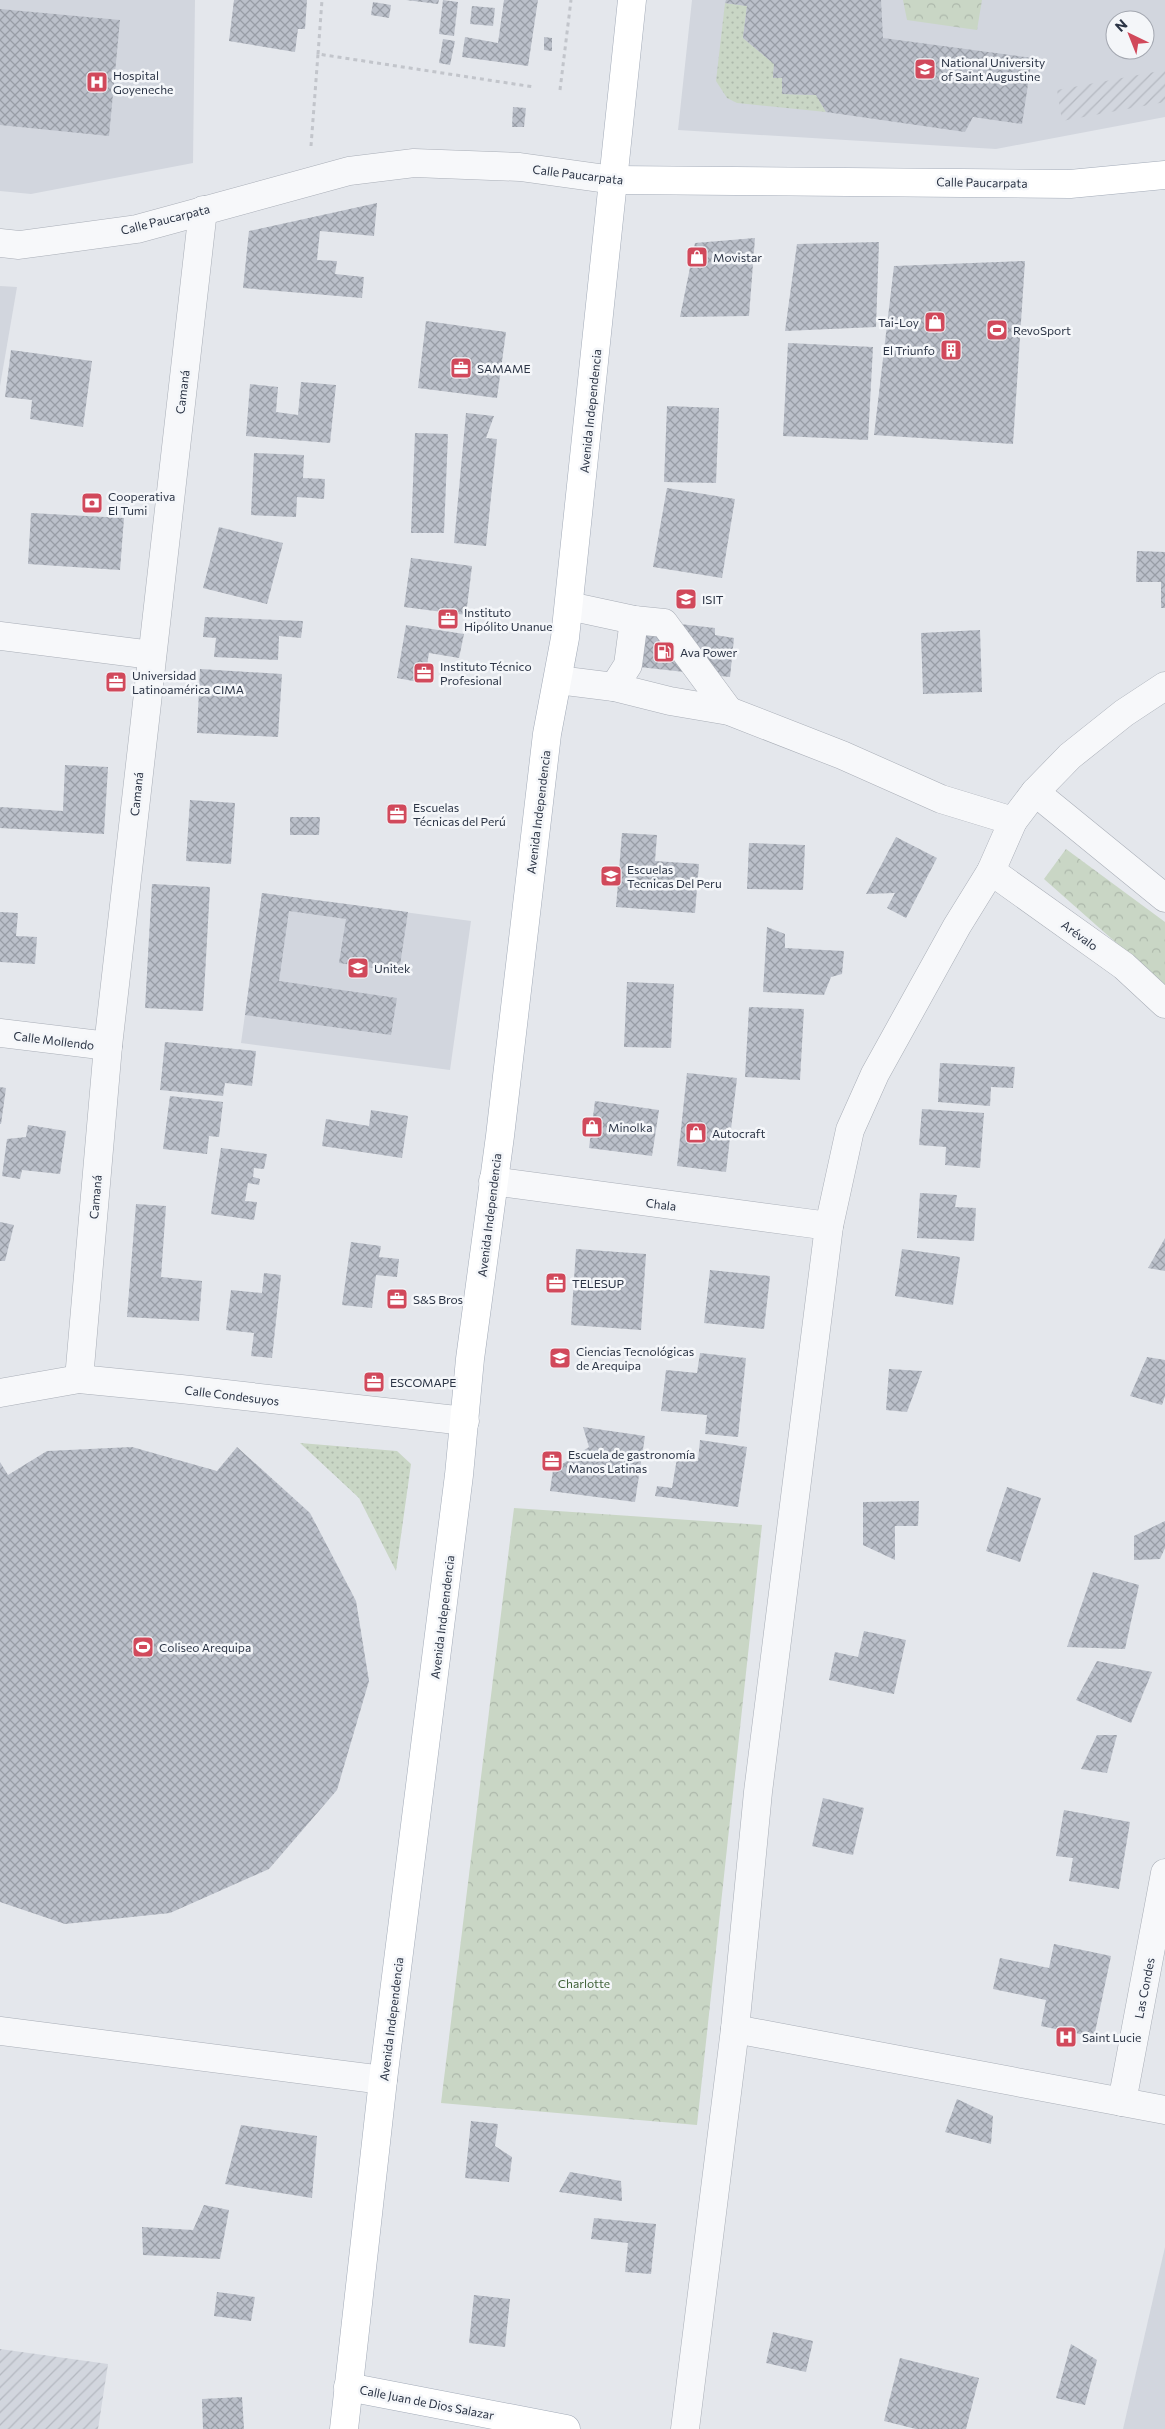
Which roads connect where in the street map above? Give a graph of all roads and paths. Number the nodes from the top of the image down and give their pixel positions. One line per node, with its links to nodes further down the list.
1 (322, 0): 4 (path)
2 (571, 0): 6 (path)
3 (632, 0): 8 (main road, Avenida Independencia)
4 (318, 54): 5 (path); 9 (path)
5 (534, 87)
6 (560, 90)
7 (1165, 175): 8 (main road, Calle Paucarpata)
8 (614, 180): 9 (street, Calle Paucarpata); 12 (main road, Avenida Independencia)
9 (308, 182): 10 (street, Calle Paucarpata)
10 (203, 210): 11 (street, Calle Paucarpata); 15 (street, Camaná)
11 (0, 243)
12 (569, 606): 13 (street); 16 (main road, Avenida Independencia)
13 (634, 620): 18 (street); 19 (street)
14 (0, 636): 15 (street)
15 (152, 655): 26 (street, Camaná)
16 (558, 680): 18 (street); 27 (main road, Avenida Independencia)
17 (1165, 686): 20 (street)
18 (614, 687): 19 (street)
19 (729, 711): 21 (street)
20 (1035, 792): 21 (street); 23 (street)
21 (1012, 821): 22 (street)
22 (991, 871): 24 (street, Arévalo); 28 (street)
23 (1165, 898)
24 (1165, 1004)
25 (0, 1033): 26 (street, Calle Mollendo)
26 (108, 1046): 29 (street, Camaná)
27 (493, 1181): 28 (street, Chala); 31 (main road, Avenida Independencia)
28 (829, 1226): 33 (street)
29 (79, 1380): 30 (street, Calle Condesuyos); 31 (street, Calle Condesuyos)
30 (0, 1393)
31 (465, 1421): 35 (main road, Avenida Independencia)
32 (1165, 1873): 36 (street, Las Condes)
33 (735, 2029): 36 (street); 41 (street)
34 (0, 2031): 35 (street)
35 (383, 2080): 38 (main road, Avenida Independencia)
36 (1122, 2102): 37 (street)
37 (1165, 2110)
38 (348, 2387): 39 (main road, Avenida Independencia); 40 (main road, Calle Juan de Dios Salazar)
39 (344, 2429)
40 (566, 2429)
41 (685, 2429)

